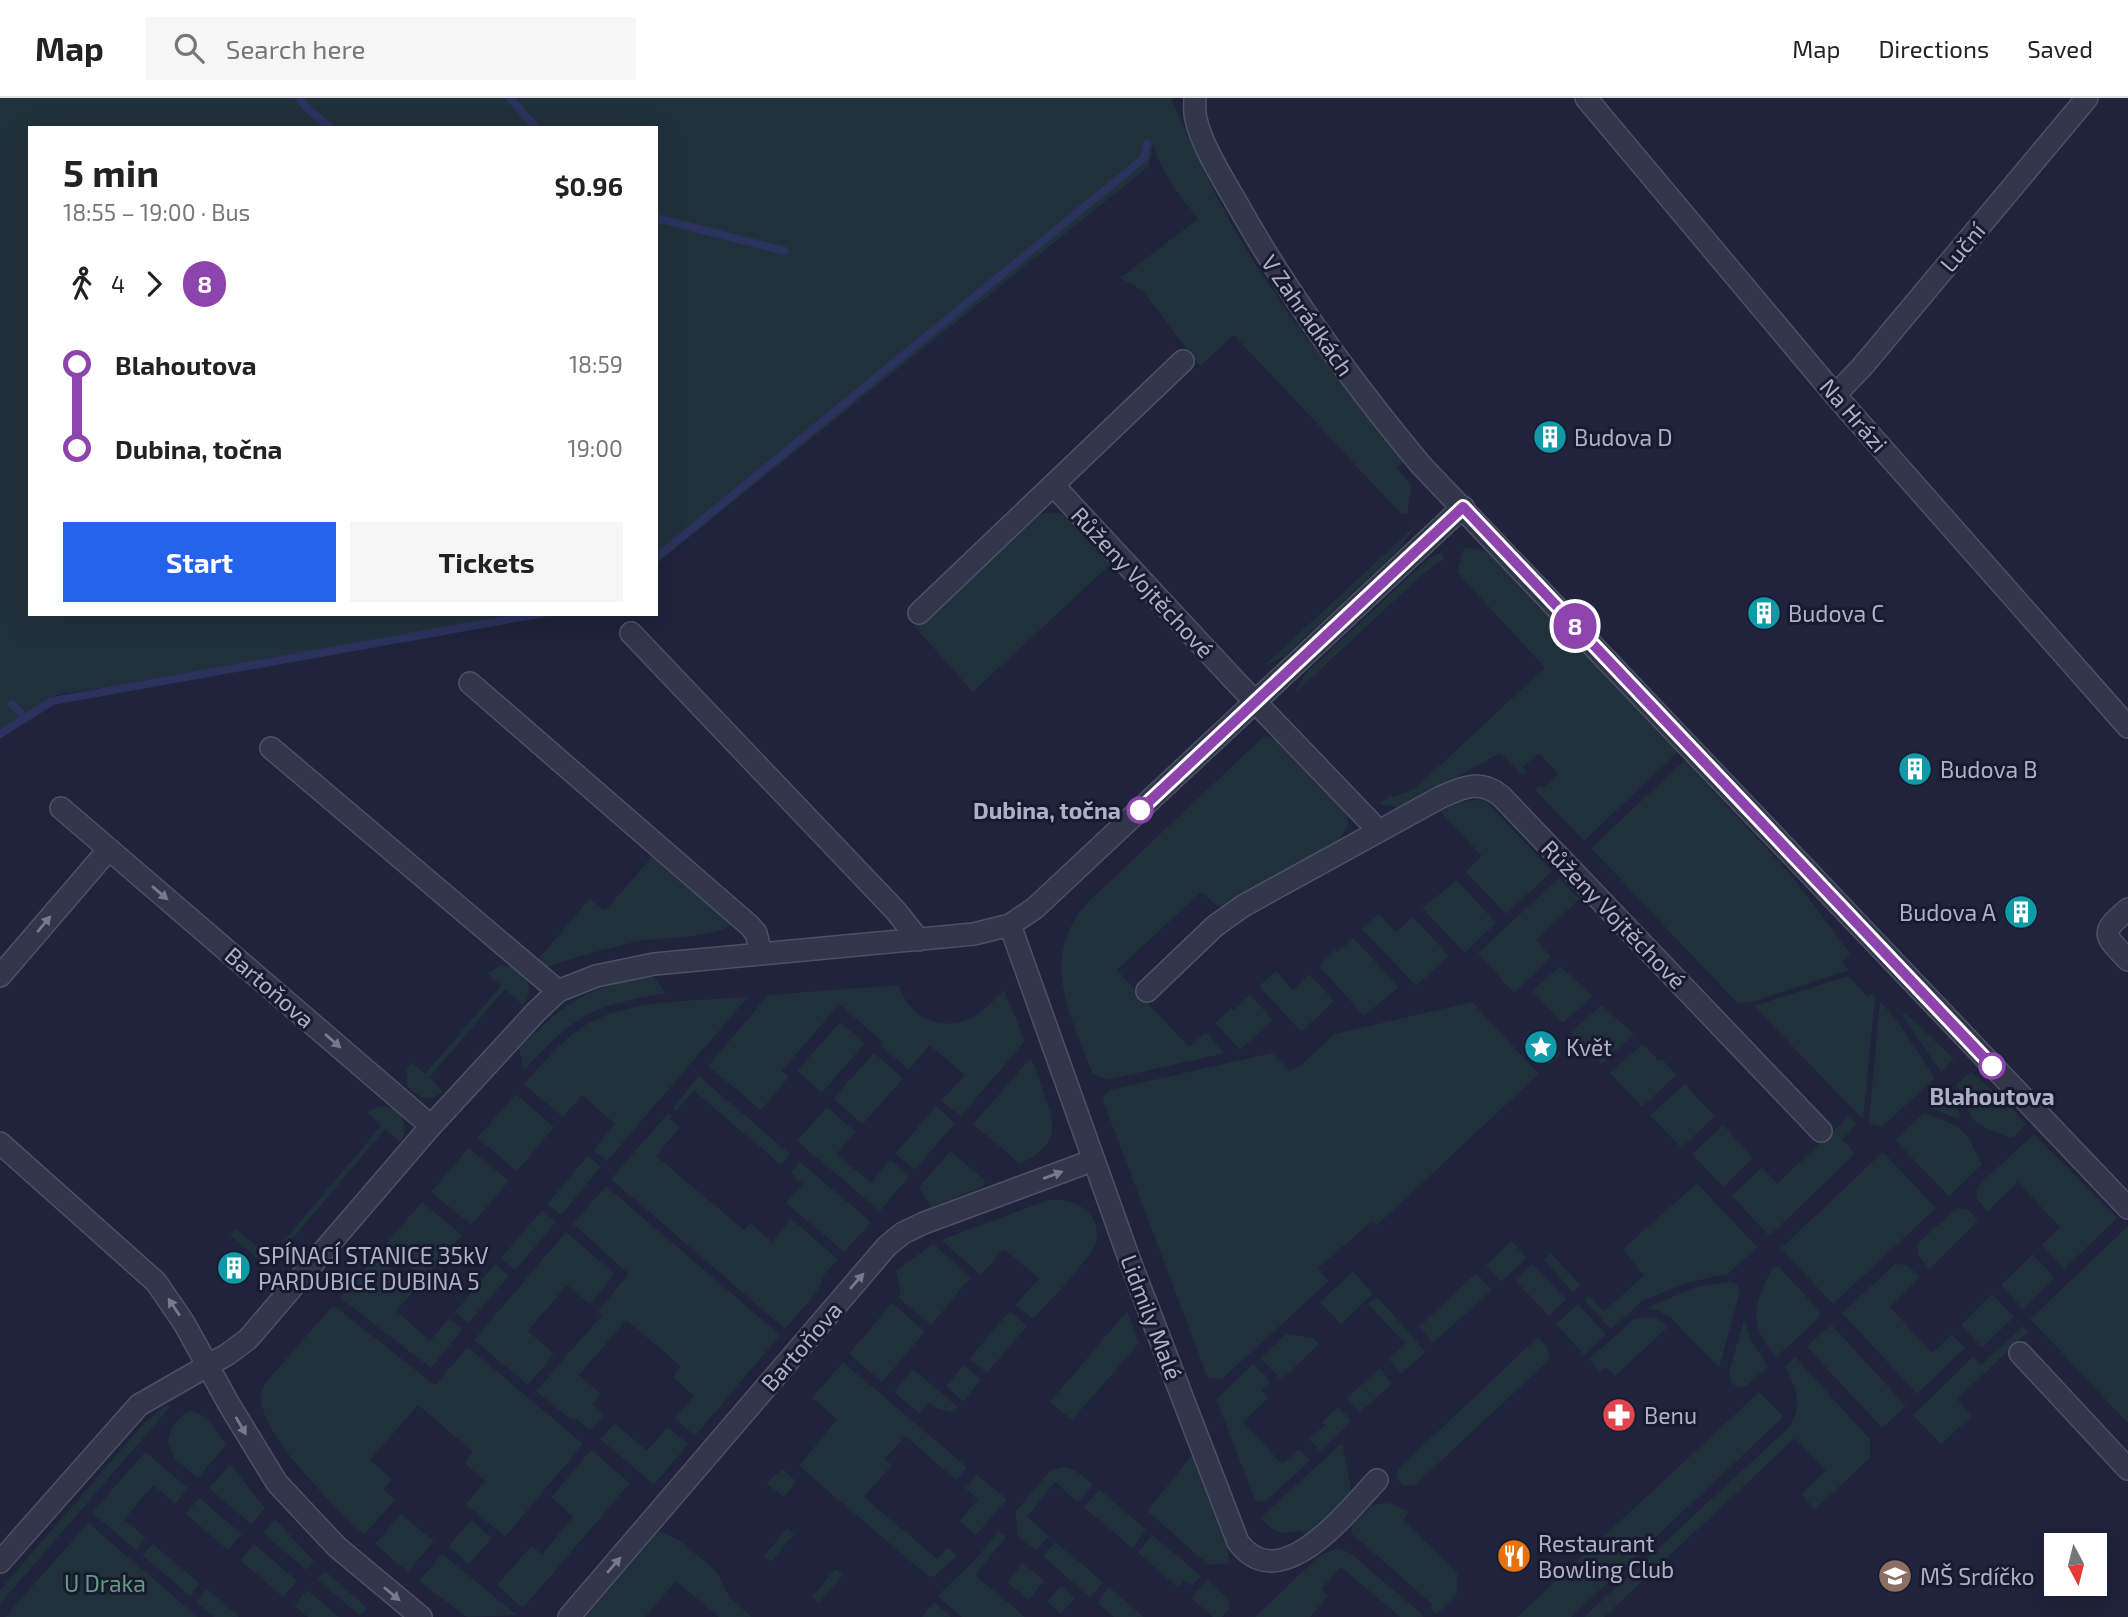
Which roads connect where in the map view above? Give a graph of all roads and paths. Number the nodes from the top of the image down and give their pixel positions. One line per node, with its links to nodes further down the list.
1 (1586, 98): 5 (street, Na Hrázi)
2 (2087, 98): 5 (street, Luční)
3 (1195, 99): 7 (street, V Zahrádkách)
4 (1182, 361): 6 (street, Růženy Vojtěchové)
5 (1835, 395): 12 (street, Na Hrázi)
6 (1053, 485): 8 (street, Růženy Vojtěchové); 11 (street, Růženy Vojtěchové)
7 (1463, 507): 11 (street); 29 (street)
8 (919, 613)
9 (631, 633): 19 (street)
10 (470, 683): 20 (street)
11 (1255, 702): 15 (street, Růženy Vojtěchové); 18 (street)
12 (2128, 727)
13 (271, 748): 24 (street)
14 (61, 808): 16 (street, Bartoňova)
15 (1379, 831): 23 (street, Růženy Vojtěchové); 26 (street, Růženy Vojtěchové)
16 (108, 849): 22 (street, one-way to 16); 25 (street, Bartoňova, one-way to 25)
17 (2128, 909): 21 (street)
18 (1010, 925): 19 (street); 28 (street, Lidmily Malé)
19 (919, 940): 20 (street)
20 (761, 954): 24 (street)
21 (2128, 960)
22 (0, 976)
23 (1147, 990)
24 (558, 991): 25 (street)
25 (431, 1126): 31 (street)
26 (1821, 1131)
27 (0, 1143): 31 (street, one-way to 27)
28 (1094, 1160): 33 (street, Lidmily Malé); 36 (street, Bartoňova, one-way to 28)
29 (2128, 1208)
30 (2020, 1353): 32 (street)
31 (208, 1366): 34 (street); 35 (street, one-way to 35)
32 (2128, 1469)
33 (1377, 1480)
34 (0, 1562)
35 (421, 1617)
36 (569, 1617)

